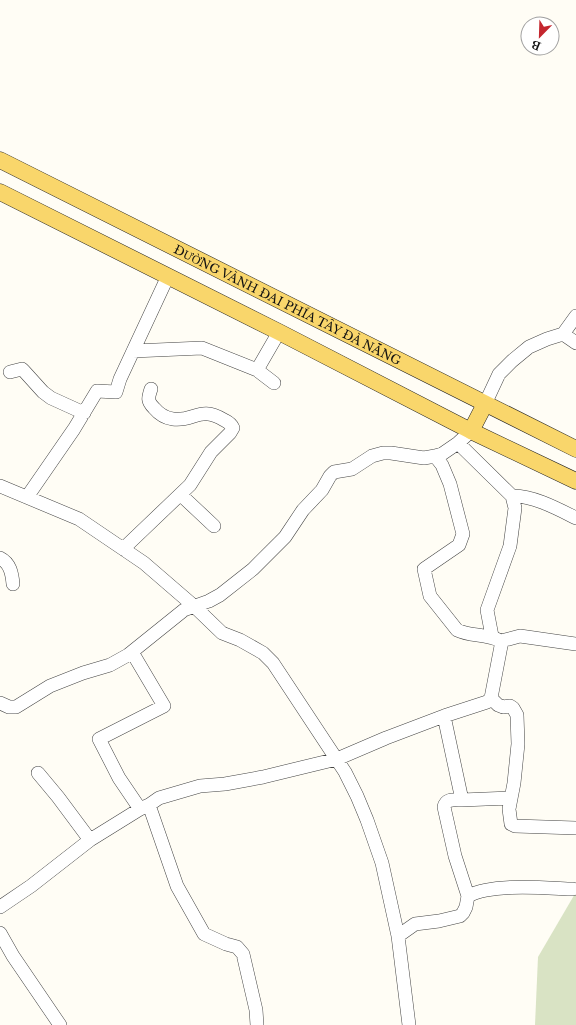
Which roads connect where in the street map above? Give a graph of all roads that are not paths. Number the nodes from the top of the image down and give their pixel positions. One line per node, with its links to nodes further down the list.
1 (0, 160): 13 (main road, ĐƯỜNG VÀNH ĐAI PHÍA TÂY ĐÀ NẴNG)
2 (0, 192): 3 (main road)
3 (168, 276): 5 (main road); 8 (street)
4 (576, 316): 6 (street)
5 (279, 332): 9 (street); 15 (main road)
6 (562, 334): 7 (street); 13 (street)
7 (576, 343)
8 (133, 351): 9 (street); 14 (street)
9 (257, 370): 11 (street)
10 (10, 372): 14 (street)
11 (274, 383)
12 (152, 389): 21 (street)
13 (485, 404): 15 (main road); 17 (main road, ĐƯỜNG VÀNH ĐAI PHÍA TÂY ĐÀ NẴNG)
14 (84, 413): 23 (street)
15 (471, 431): 16 (street); 19 (main road)
16 (458, 443): 18 (street); 22 (street)
17 (576, 449)
18 (435, 456): 29 (street); 30 (street)
19 (576, 481)
20 (0, 486): 23 (street)
21 (181, 495): 25 (street); 26 (street)
22 (512, 496): 24 (street); 30 (street)
23 (27, 497): 26 (street)
24 (576, 518)
25 (214, 526)
26 (123, 549): 29 (street)
27 (0, 558): 28 (street)
28 (13, 584)
29 (195, 607): 32 (street); 36 (street)
30 (496, 639): 31 (street); 33 (street)
31 (576, 644)
32 (132, 652): 34 (street); 40 (street)
33 (492, 698): 35 (street); 38 (street)
34 (0, 703)
35 (444, 716): 36 (street); 39 (street)
36 (337, 759): 40 (street); 47 (street)
37 (38, 772): 42 (street)
38 (510, 798): 39 (street); 41 (street)
39 (462, 800): 44 (street)
40 (144, 807): 42 (street); 49 (street)
41 (576, 828)
42 (90, 840): 45 (street)
43 (574, 889): 44 (street)
44 (468, 896): 47 (street)
45 (0, 907)
46 (0, 933): 48 (street)
47 (398, 936): 50 (street)
48 (60, 1025)
49 (257, 1025)
50 (409, 1025)

